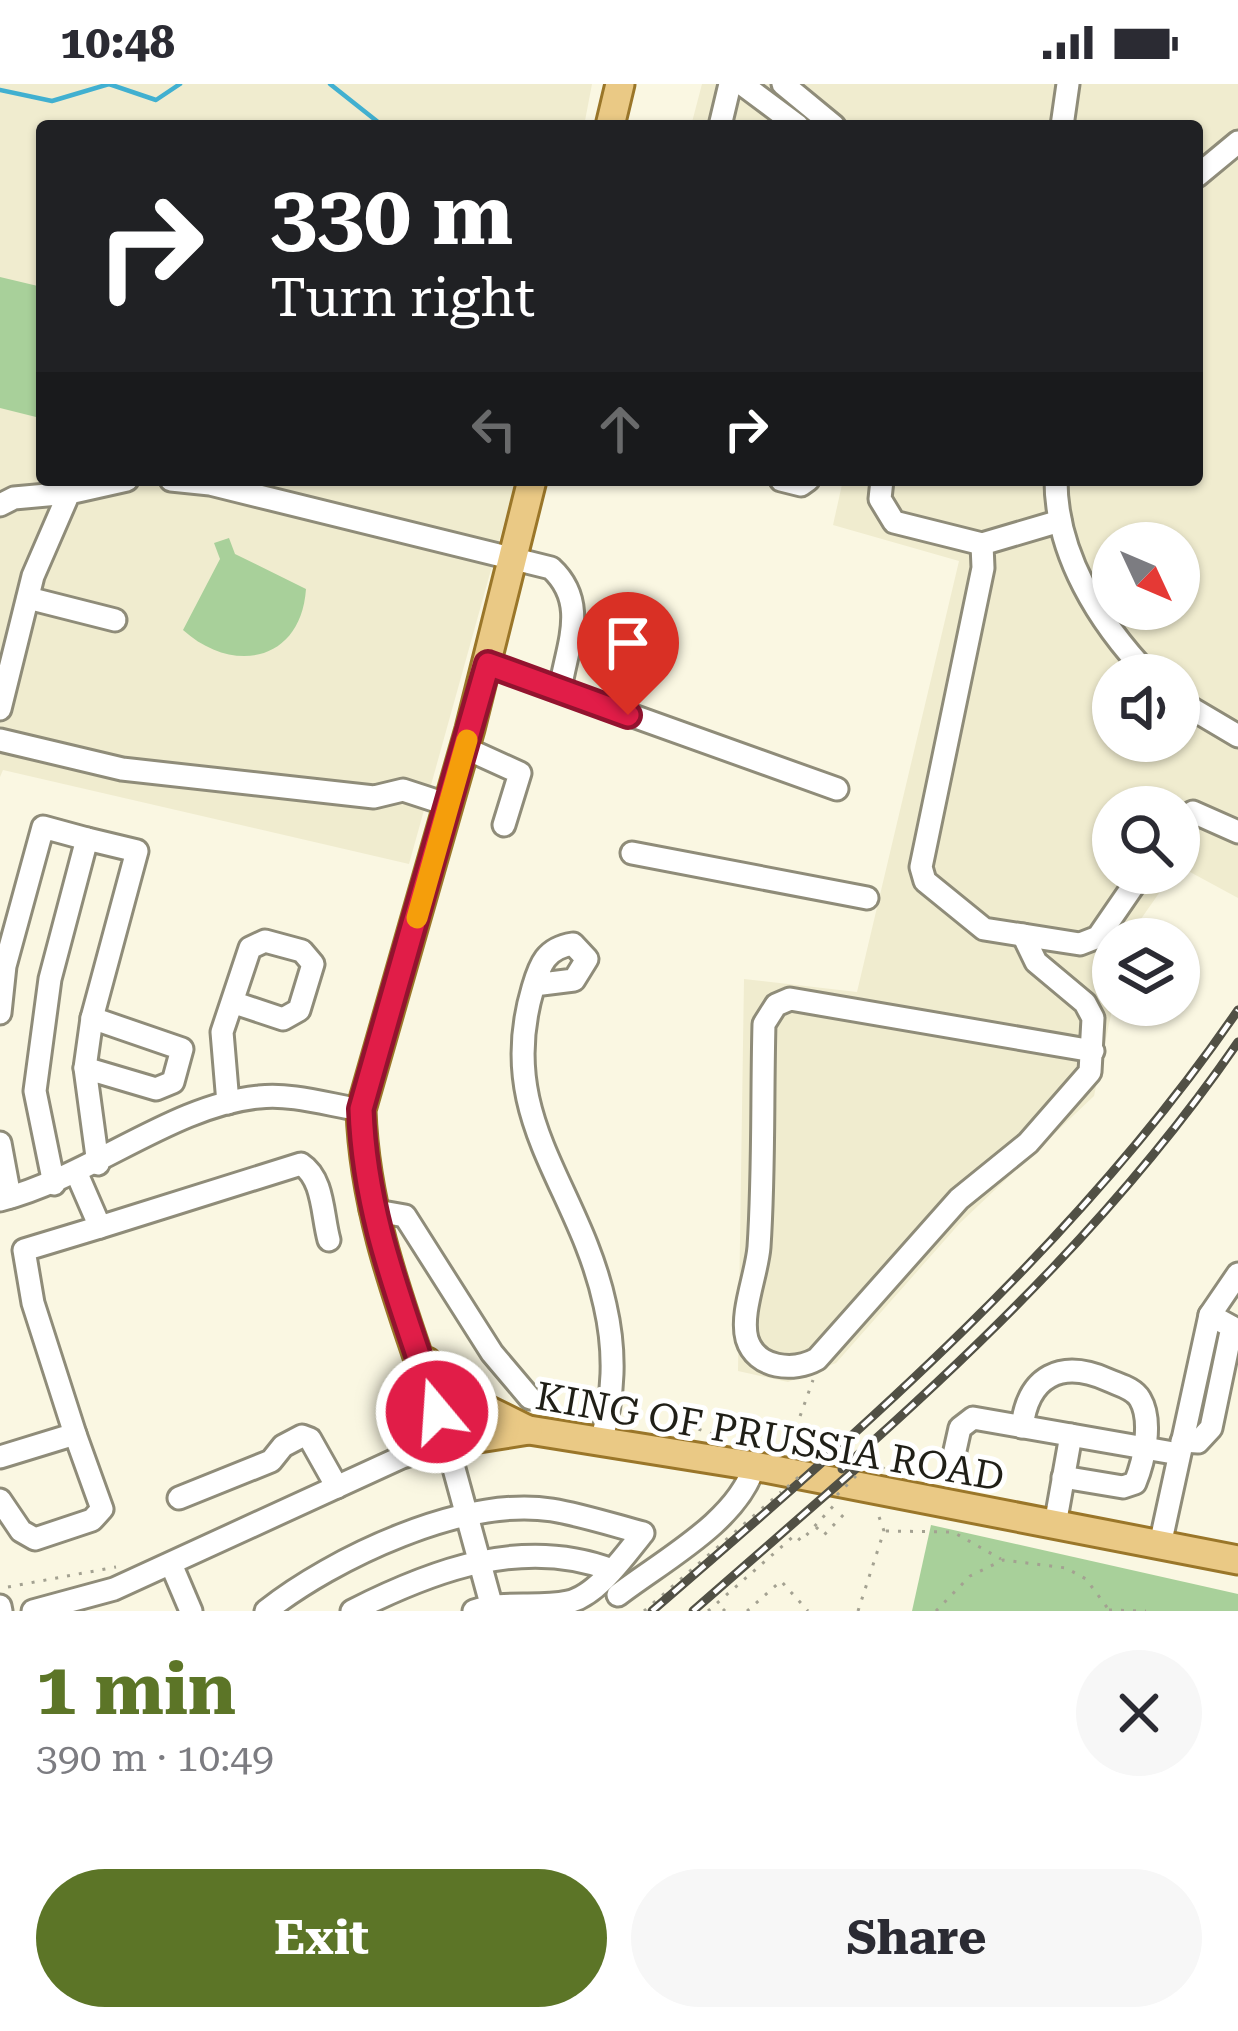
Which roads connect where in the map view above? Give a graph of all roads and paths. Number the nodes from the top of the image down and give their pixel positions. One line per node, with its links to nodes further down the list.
1 (620, 84): 6 (main road)
2 (730, 84): 7 (street)
3 (742, 84): 8 (street)
4 (783, 84): 9 (street)
5 (1069, 84): 10 (street)
6 (611, 120)
7 (721, 120)
8 (790, 120)
9 (827, 120)
10 (1063, 120)
11 (1238, 142): 12 (street)
12 (1203, 171)
13 (100, 486): 18 (street)
14 (218, 486): 22 (street)
15 (531, 486): 22 (main road)
16 (881, 486): 21 (street)
17 (1057, 486): 20 (street)
18 (68, 493): 19 (street); 23 (street)
19 (0, 506)
20 (1060, 521): 21 (street); 25 (street)
21 (982, 544): 42 (street)
22 (515, 561): 26 (main road); 27 (street)
23 (28, 598): 24 (street); 28 (street)
24 (116, 620)
25 (1133, 654)
26 (488, 664): 27 (street); 32 (main road)
27 (560, 690): 33 (street)
28 (0, 709)
29 (1200, 713): 30 (street)
30 (1238, 736)
31 (0, 740): 34 (street)
32 (465, 748): 34 (main road); 36 (street)
33 (837, 789)
34 (449, 805): 51 (main road)
35 (1200, 815): 37 (street)
36 (504, 825)
37 (1238, 832)
38 (87, 839): 43 (street); 47 (street); 54 (street)
39 (632, 853): 41 (street)
40 (1126, 894): 42 (street)
41 (867, 898)
42 (1023, 935): 48 (street)
43 (3, 965): 46 (street)
44 (534, 985): 68 (street)
45 (232, 1002): 50 (street)
46 (0, 1013)
47 (92, 1018): 49 (street); 49 (street)
48 (1093, 1051): 61 (street); 61 (street)
49 (85, 1069): 53 (street)
50 (228, 1103): 51 (street); 53 (street)
51 (361, 1109): 56 (main road)
52 (0, 1143): 55 (street)
53 (87, 1170): 54 (street); 57 (street)
54 (54, 1184): 55 (street)
55 (5, 1198)
56 (371, 1210): 60 (main road); 62 (street)
57 (100, 1227): 58 (street); 65 (street)
58 (329, 1240)
59 (1238, 1274): 71 (street)
60 (417, 1349): 64 (main road); 69 (main road)
61 (811, 1363): 73 (path)
62 (530, 1398)
63 (1022, 1427): 66 (street); 70 (street); 74 (street)
64 (529, 1430): 68 (main road, KING OF PRUSSIA ROAD); 69 (main road, KING OF PRUSSIA ROAD)
65 (75, 1434): 72 (street); 82 (street)
66 (1071, 1435): 70 (street); 78 (street)
67 (402, 1437): 69 (path)
68 (601, 1442): 75 (main road, KING OF PRUSSIA ROAD)
69 (438, 1446): 79 (street, KING OF PRUSSIA ROAD); 84 (street)
70 (1144, 1448): 71 (street); 78 (street)
71 (1180, 1448): 88 (street)
72 (0, 1457)
73 (786, 1457)
74 (952, 1464)
75 (754, 1466): 85 (main road, KING OF PRUSSIA ROAD); 98 (street)
76 (804, 1472): 107 (path, bridge)
77 (856, 1476): 86 (path, bridge)
78 (1063, 1477): 85 (street)
79 (337, 1487): 81 (street); 93 (street, KING OF PRUSSIA ROAD)
80 (860, 1496): 86 (path)
81 (179, 1498)
82 (0, 1500)
83 (876, 1508): 87 (path)
84 (469, 1513): 92 (street); 95 (street); 105 (street)
85 (1054, 1525): 88 (main road, KING OF PRUSSIA ROAD)
86 (815, 1527): 99 (path)
87 (884, 1531): 90 (path); 111 (path)
88 (1160, 1545): 89 (main road, KING OF PRUSSIA ROAD)
89 (1207, 1554): 91 (main road, KING OF PRUSSIA ROAD); 96 (main road)
90 (1003, 1560): 103 (path); 112 (path)
91 (1238, 1560)
92 (480, 1561): 95 (street); 101 (street); 106 (street)
93 (171, 1564): 100 (street); 104 (street, KING OF PRUSSIA ROAD)
94 (122, 1567): 97 (path)
95 (612, 1570): 101 (street)
96 (1238, 1570)
97 (0, 1588)
98 (618, 1595)
99 (718, 1602): 102 (path); 108 (path)
100 (184, 1607)
101 (486, 1609)
102 (724, 1610)
103 (1108, 1610): 113 (path)
104 (33, 1611)
105 (266, 1611)
106 (352, 1611)
107 (644, 1611)
108 (708, 1611)
109 (747, 1611): 110 (path)
110 (808, 1611)
111 (858, 1611)
112 (936, 1611)
113 (1146, 1611)

